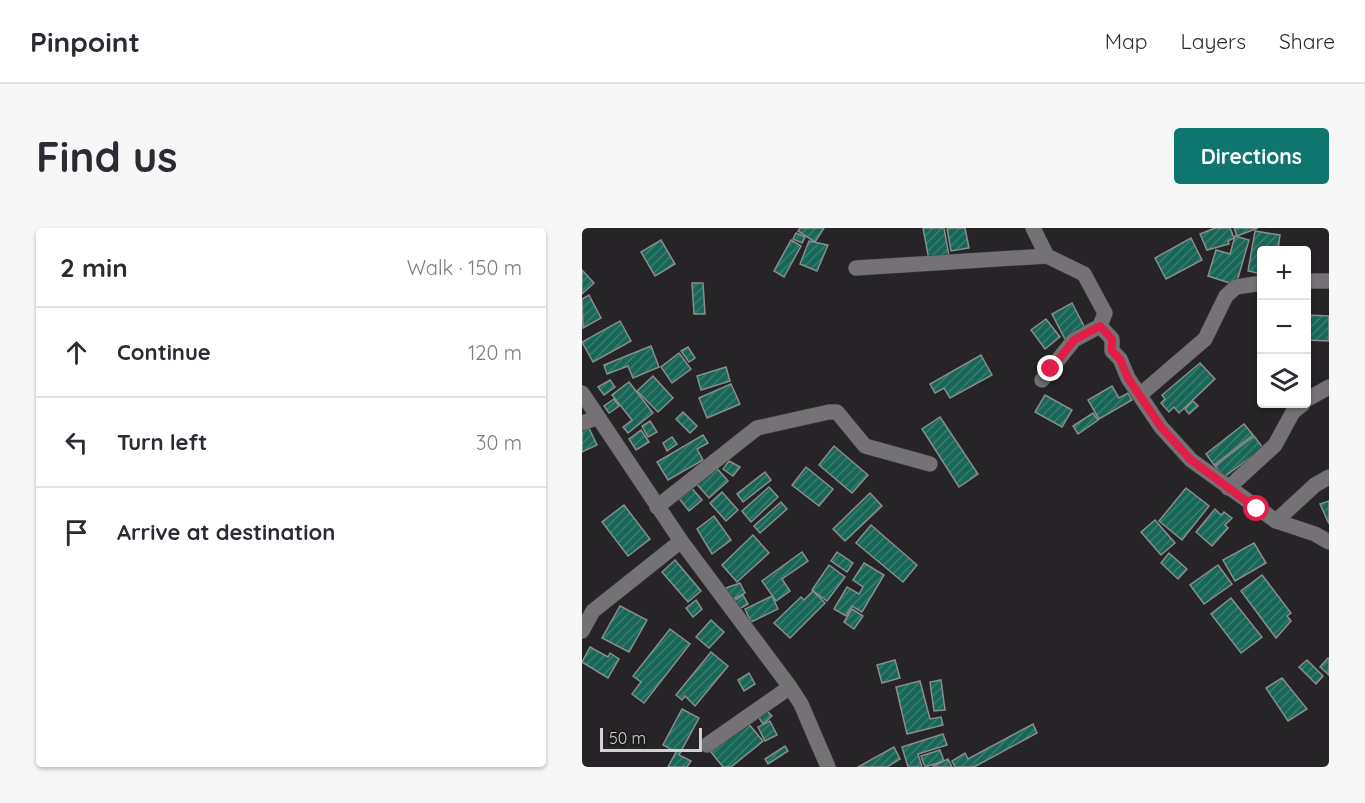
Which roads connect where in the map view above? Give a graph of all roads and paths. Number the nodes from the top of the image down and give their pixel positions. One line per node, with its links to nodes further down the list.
1 (1033, 228): 2 (street)
2 (1047, 255): 3 (street); 7 (street)
3 (856, 268)
4 (1329, 280): 5 (street)
5 (1311, 281)
6 (1257, 284): 11 (street)
7 (1100, 326): 8 (street); 11 (street)
8 (1042, 380)
9 (1329, 387): 12 (street)
10 (582, 393): 14 (street)
11 (1141, 394): 18 (street)
12 (1311, 397)
13 (1298, 408): 18 (street)
14 (597, 418): 15 (street); 19 (street)
15 (582, 423)
16 (930, 464): 19 (street)
17 (1329, 477): 20 (street)
18 (1228, 488): 20 (street)
19 (657, 507): 21 (street)
20 (1276, 521): 22 (street)
21 (681, 541): 23 (street); 24 (street)
22 (1329, 542)
23 (582, 631)
24 (790, 687): 25 (street); 26 (street)
25 (708, 745)
26 (828, 767)

